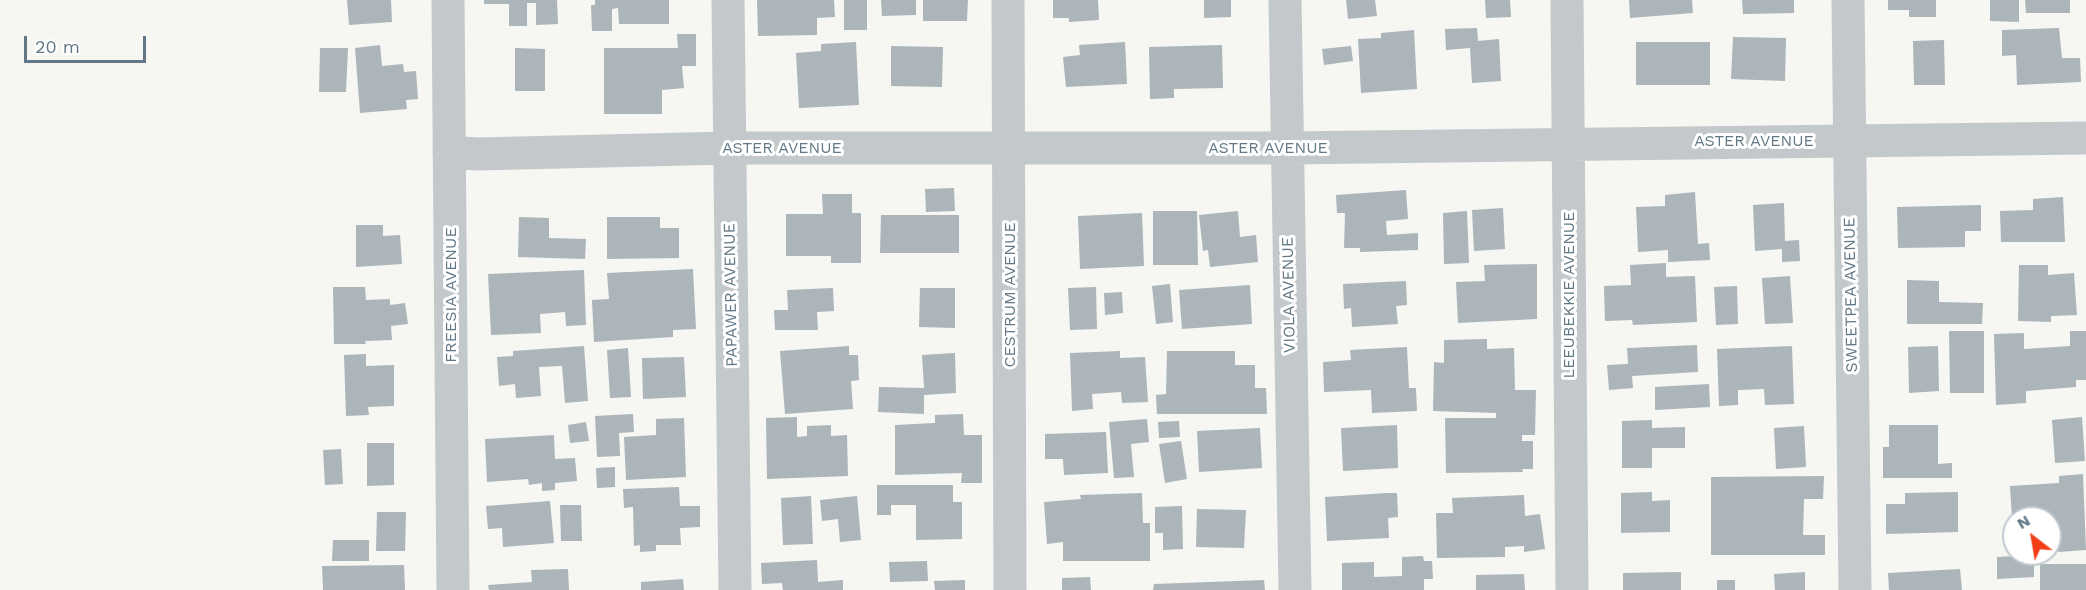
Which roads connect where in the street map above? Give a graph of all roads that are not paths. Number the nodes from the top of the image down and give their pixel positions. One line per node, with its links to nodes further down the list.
1 (448, 0): 13 (street, FREESIA AVENUE)
2 (728, 0): 10 (street, PAPAWER AVENUE)
3 (1008, 0): 11 (street, CESTRUM AVENUE)
4 (1286, 0): 12 (street, VIOLA AVENUE)
5 (1567, 0): 9 (street, LEEUBEKKIE AVENUE)
6 (1848, 0): 8 (street, SWEETPEA AVENUE)
7 (2086, 138): 8 (street, ASTER AVENUE)
8 (1849, 141): 9 (street, ASTER AVENUE); 19 (street, SWEETPEA AVENUE)
9 (1568, 143): 12 (street, ASTER AVENUE); 18 (street, LEEUBEKKIE AVENUE)
10 (729, 148): 11 (street, ASTER AVENUE); 13 (street, ASTER AVENUE); 15 (street, PAPAWER AVENUE)
11 (1009, 148): 12 (street, ASTER AVENUE); 16 (street, CESTRUM AVENUE)
12 (1287, 148): 17 (street, VIOLA AVENUE)
13 (449, 152): 14 (street, FREESIA AVENUE)
14 (453, 590)
15 (735, 590)
16 (1010, 590)
17 (1295, 590)
18 (1572, 590)
19 (1855, 590)

